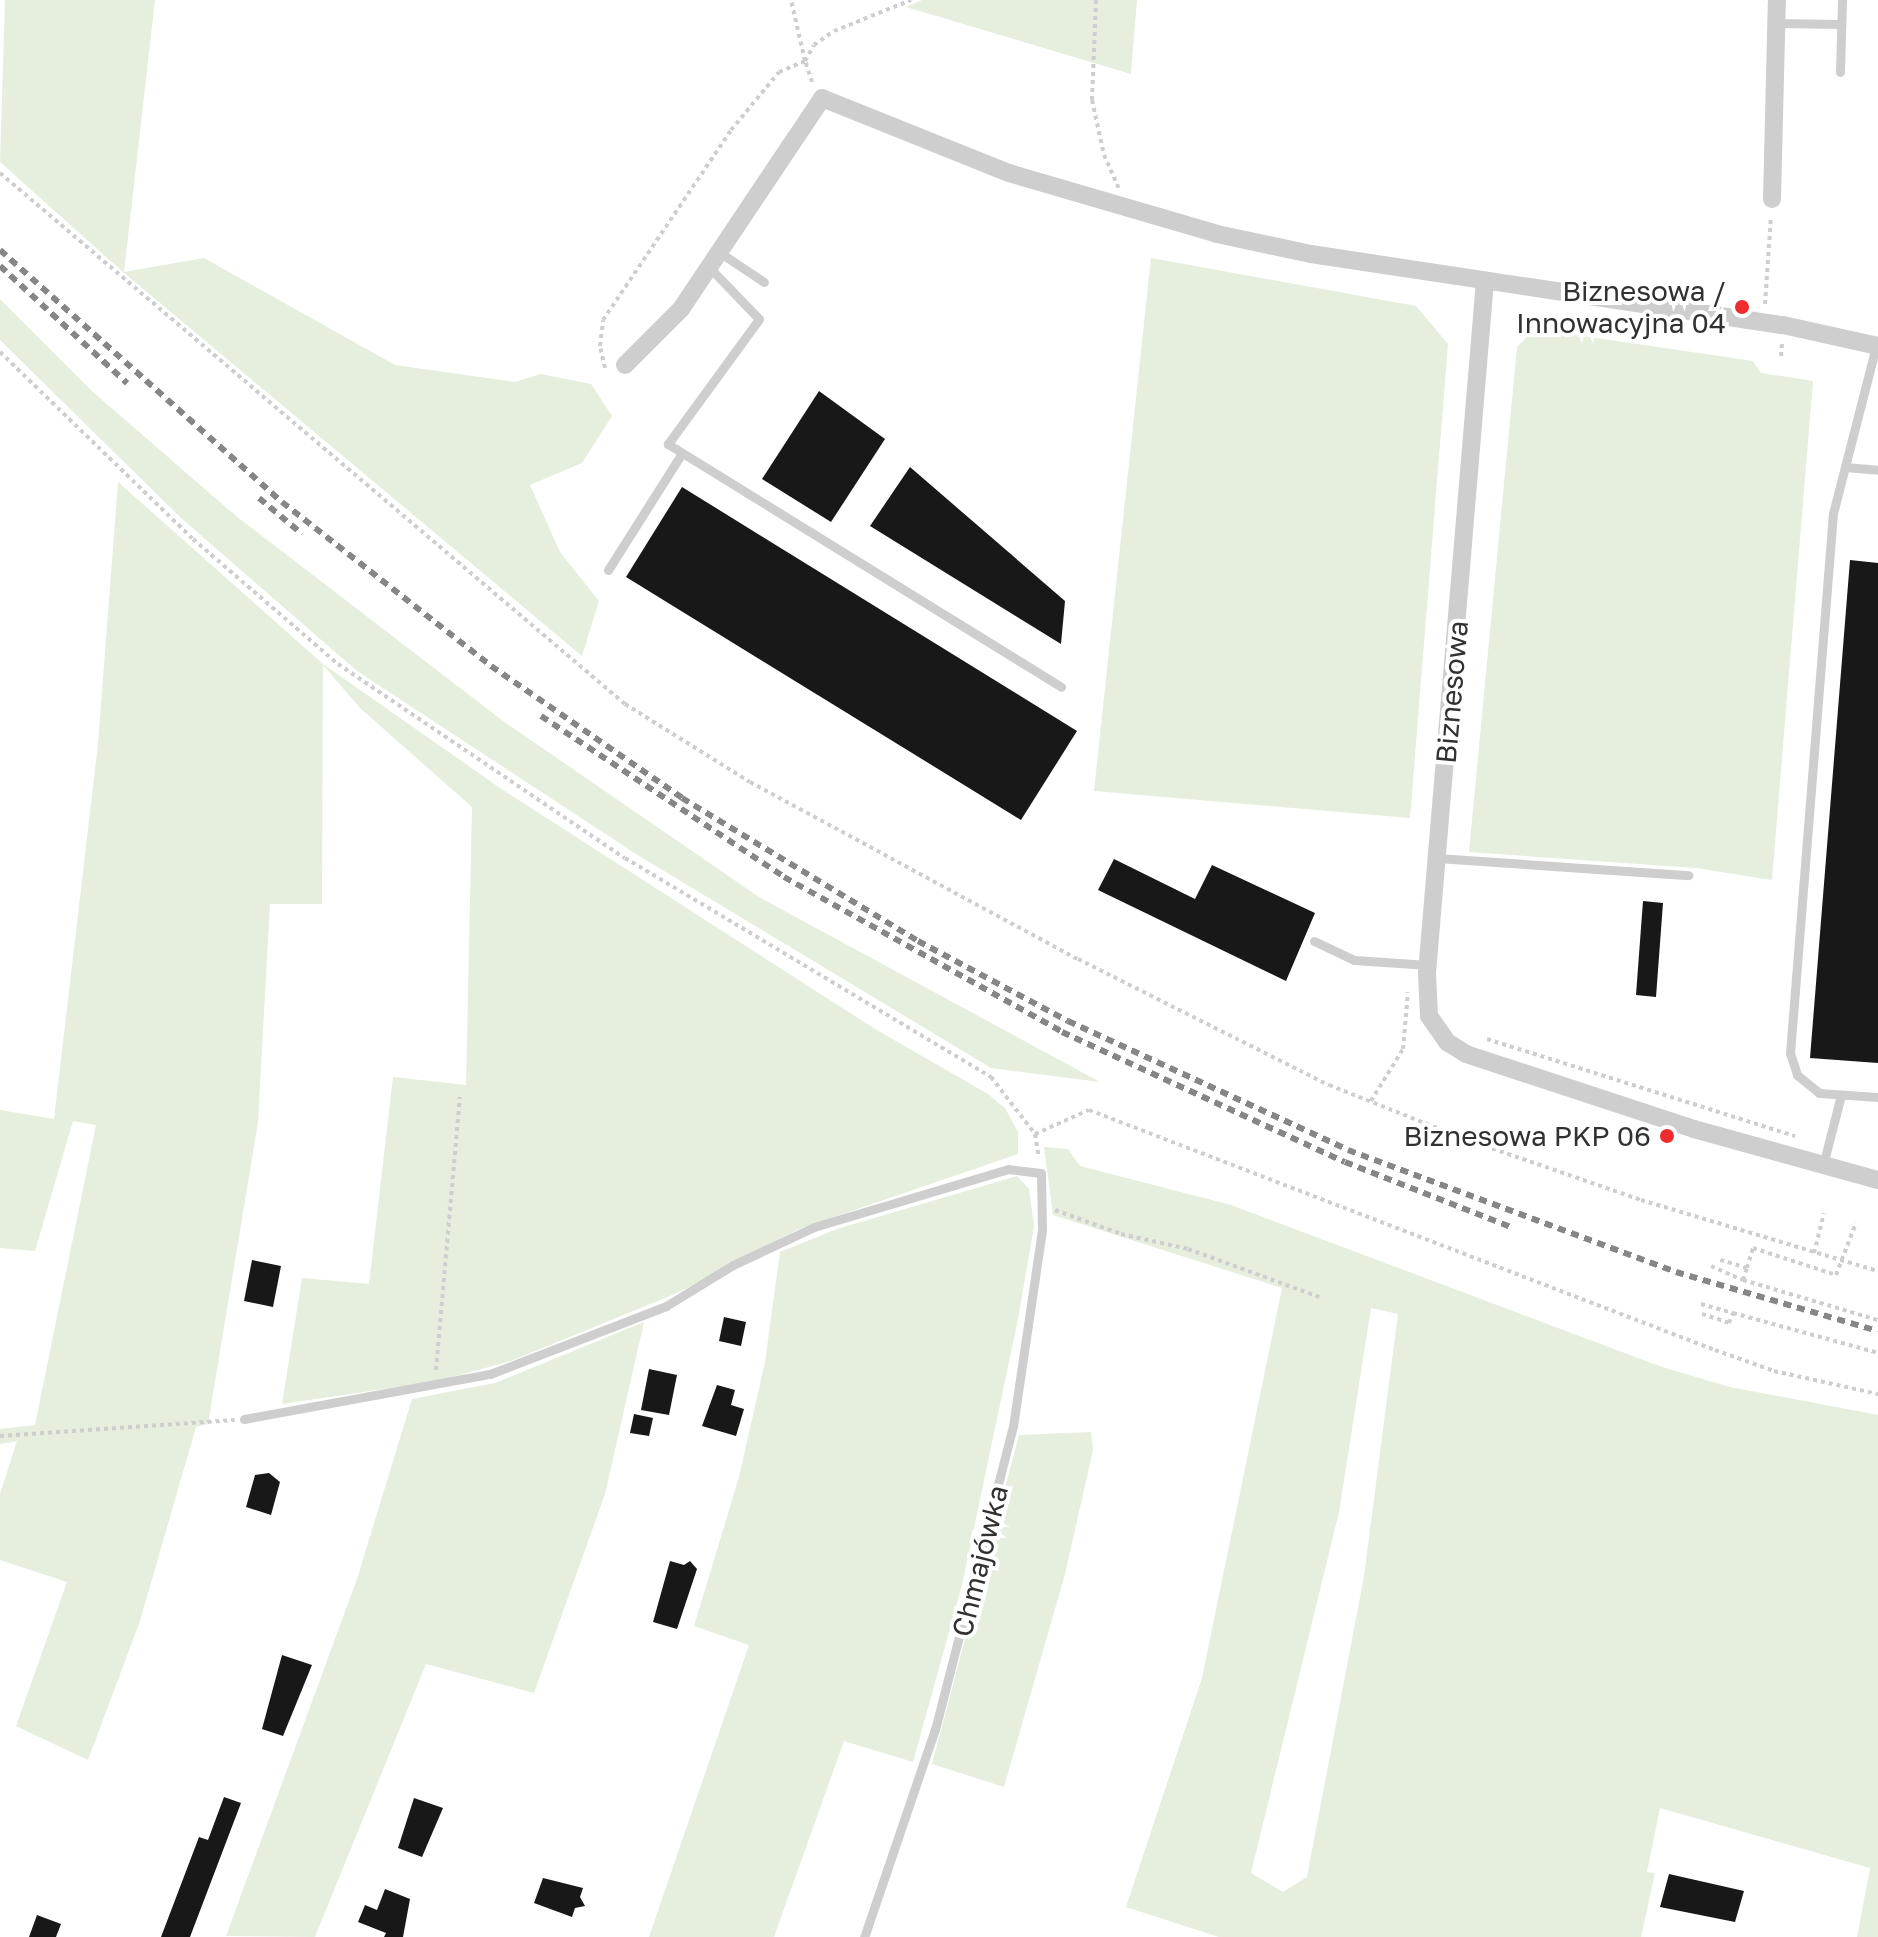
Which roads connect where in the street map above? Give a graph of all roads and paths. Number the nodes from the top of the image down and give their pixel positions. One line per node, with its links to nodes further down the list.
1 (791, 0): 10 (path)
2 (894, 0): 7 (path)
3 (911, 0): 7 (path)
4 (1096, 0): 15 (path)
5 (1777, 0): 8 (street)
6 (1842, 0): 9 (lane)
7 (904, 3): 10 (path)
8 (1776, 23): 9 (lane); 14 (street)
9 (1841, 24): 11 (lane)
10 (805, 61): 12 (path); 22 (path)
11 (1840, 72)
12 (822, 98): 15 (street); 16 (street)
13 (0, 173): 36 (path)
14 (1772, 199): 19 (path)
15 (1122, 210): 17 (street)
16 (714, 260): 18 (lane); 22 (street); 23 (lane)
17 (1485, 281): 19 (street); 28 (street, Biznesowa)
18 (764, 282)
19 (1764, 323): 20 (street)
20 (1877, 346): 24 (lane)
21 (0, 352): 37 (path)
22 (625, 365)
23 (682, 453): 26 (lane); 27 (lane)
24 (1845, 467): 25 (lane); 33 (lane)
25 (1878, 470)
26 (608, 570)
27 (1061, 687)
28 (1437, 858): 29 (lane); 31 (street, Biznesowa)
29 (1688, 875)
30 (1314, 941): 31 (lane)
31 (1419, 964): 36 (path); 39 (street, Biznesowa)
32 (1475, 1035): 38 (path)
33 (1841, 1095): 35 (lane); 39 (lane)
34 (460, 1097): 57 (path)
35 (1878, 1097)
36 (1371, 1101): 45 (path)
37 (1035, 1134): 40 (path); 58 (path)
38 (1799, 1137)
39 (1823, 1166): 41 (street, Biznesowa)
40 (1041, 1173): 42 (lane, Chmajówka); 57 (lane)
41 (1878, 1180)
42 (1042, 1205): 51 (path); 61 (lane, Chmajówka)
43 (1824, 1213): 45 (path)
44 (1856, 1223): 48 (path)
45 (1814, 1253): 49 (path)
46 (1720, 1260): 48 (path)
47 (1711, 1266): 50 (path)
48 (1747, 1268): 50 (path)
49 (1878, 1271)
50 (1743, 1280): 55 (path)
51 (1319, 1297)
52 (1701, 1304): 53 (path)
53 (1733, 1313): 54 (path); 56 (path)
54 (1702, 1314)
55 (1878, 1320)
56 (1878, 1353)
57 (435, 1387): 59 (lane)
58 (1878, 1394)
59 (244, 1419): 60 (path)
60 (0, 1436)
61 (864, 1937)

